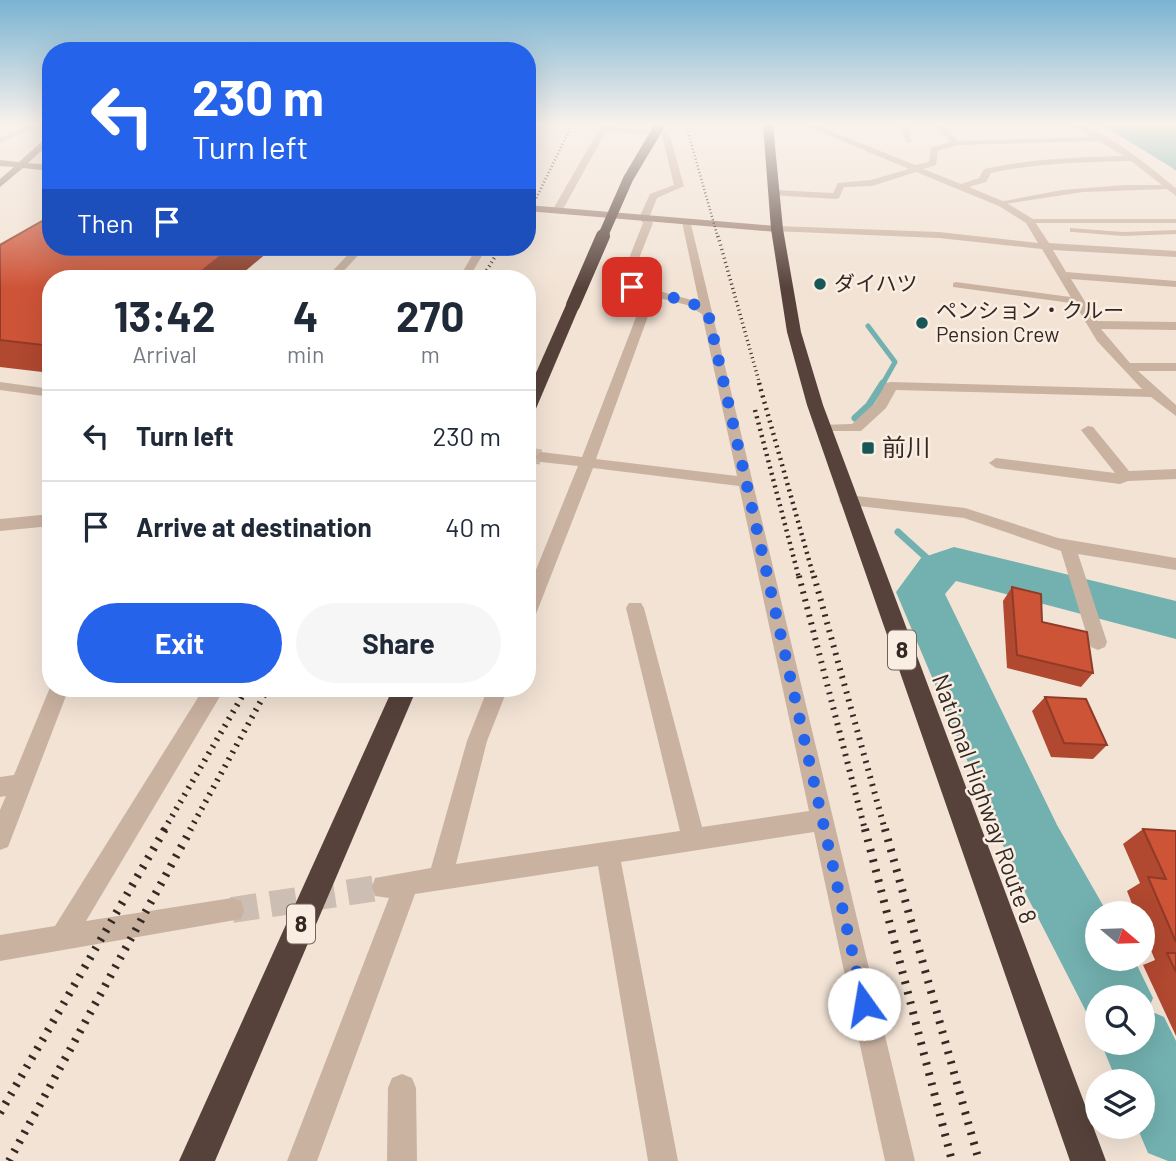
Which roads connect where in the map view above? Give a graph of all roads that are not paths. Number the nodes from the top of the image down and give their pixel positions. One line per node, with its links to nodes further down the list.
1 (575, 179): 13 (street)
2 (628, 179): 35 (highway, bridge)
3 (677, 179): 14 (street)
4 (773, 179): 10 (highway, National Highway Route 8 / 8)
5 (884, 179): 10 (street)
6 (942, 179): 8 (street)
7 (983, 179): 8 (street)
8 (962, 187): 11 (street)
9 (1172, 190): 11 (lane)
10 (774, 193): 18 (highway, National Highway Route 8 / 8)
11 (998, 203): 17 (street)
12 (536, 209): 13 (street)
13 (557, 211): 14 (street)
14 (644, 218): 16 (street); 27 (street)
15 (1176, 221): 17 (lane)
16 (687, 222): 18 (street); 29 (street)
17 (1033, 225): 19 (lane); 20 (street)
18 (777, 229): 20 (street); 40 (highway, National Highway Route 8 / 8)
19 (1176, 232)
20 (1048, 246): 21 (street); 24 (street)
21 (1176, 254)
22 (352, 256): 23 (street)
23 (339, 270)
24 (1063, 275): 25 (street); 28 (street)
25 (1176, 284)
26 (956, 285): 28 (lane)
27 (650, 295): 29 (street); 43 (street)
28 (1078, 301): 30 (street)
29 (708, 313): 47 (street)
30 (1092, 325): 31 (street); 32 (street)
31 (1176, 326)
32 (1126, 367): 33 (street); 37 (street)
33 (1176, 367)
34 (0, 386): 36 (street)
35 (536, 390)
36 (42, 392)
37 (1156, 394): 38 (street); 39 (street); 40 (street)
38 (1176, 395)
39 (1176, 412)
40 (823, 428): 48 (highway, National Highway Route 8 / 8)
41 (1087, 430): 46 (street)
42 (541, 457): 43 (street)
43 (586, 462): 47 (street); 53 (street)
44 (996, 463): 46 (street)
45 (1176, 474): 46 (street)
46 (1125, 476)
47 (747, 482): 61 (street)
48 (848, 500): 51 (street); 75 (highway, National Highway Route 8 / 8)
49 (42, 521): 50 (street)
50 (0, 525)
51 (1068, 546): 52 (street); 55 (street)
52 (1176, 564)
53 (536, 591)
54 (635, 608): 63 (street)
55 (1098, 642)
56 (55, 697): 60 (street)
57 (209, 697): 67 (street)
58 (401, 697): 70 (highway, 8)
59 (494, 697): 65 (street)
60 (11, 786): 62 (street)
61 (823, 820): 63 (street); 74 (street)
62 (0, 839)
63 (694, 839): 64 (street)
64 (608, 853): 65 (street); 73 (street)
65 (440, 878): 71 (street)
66 (232, 910): 67 (street)
67 (62, 938): 68 (street)
68 (0, 948)
69 (402, 1088): 72 (street)
70 (197, 1161)
71 (302, 1161)
72 (402, 1161)
73 (663, 1161)
74 (900, 1161)
75 (1088, 1161)

